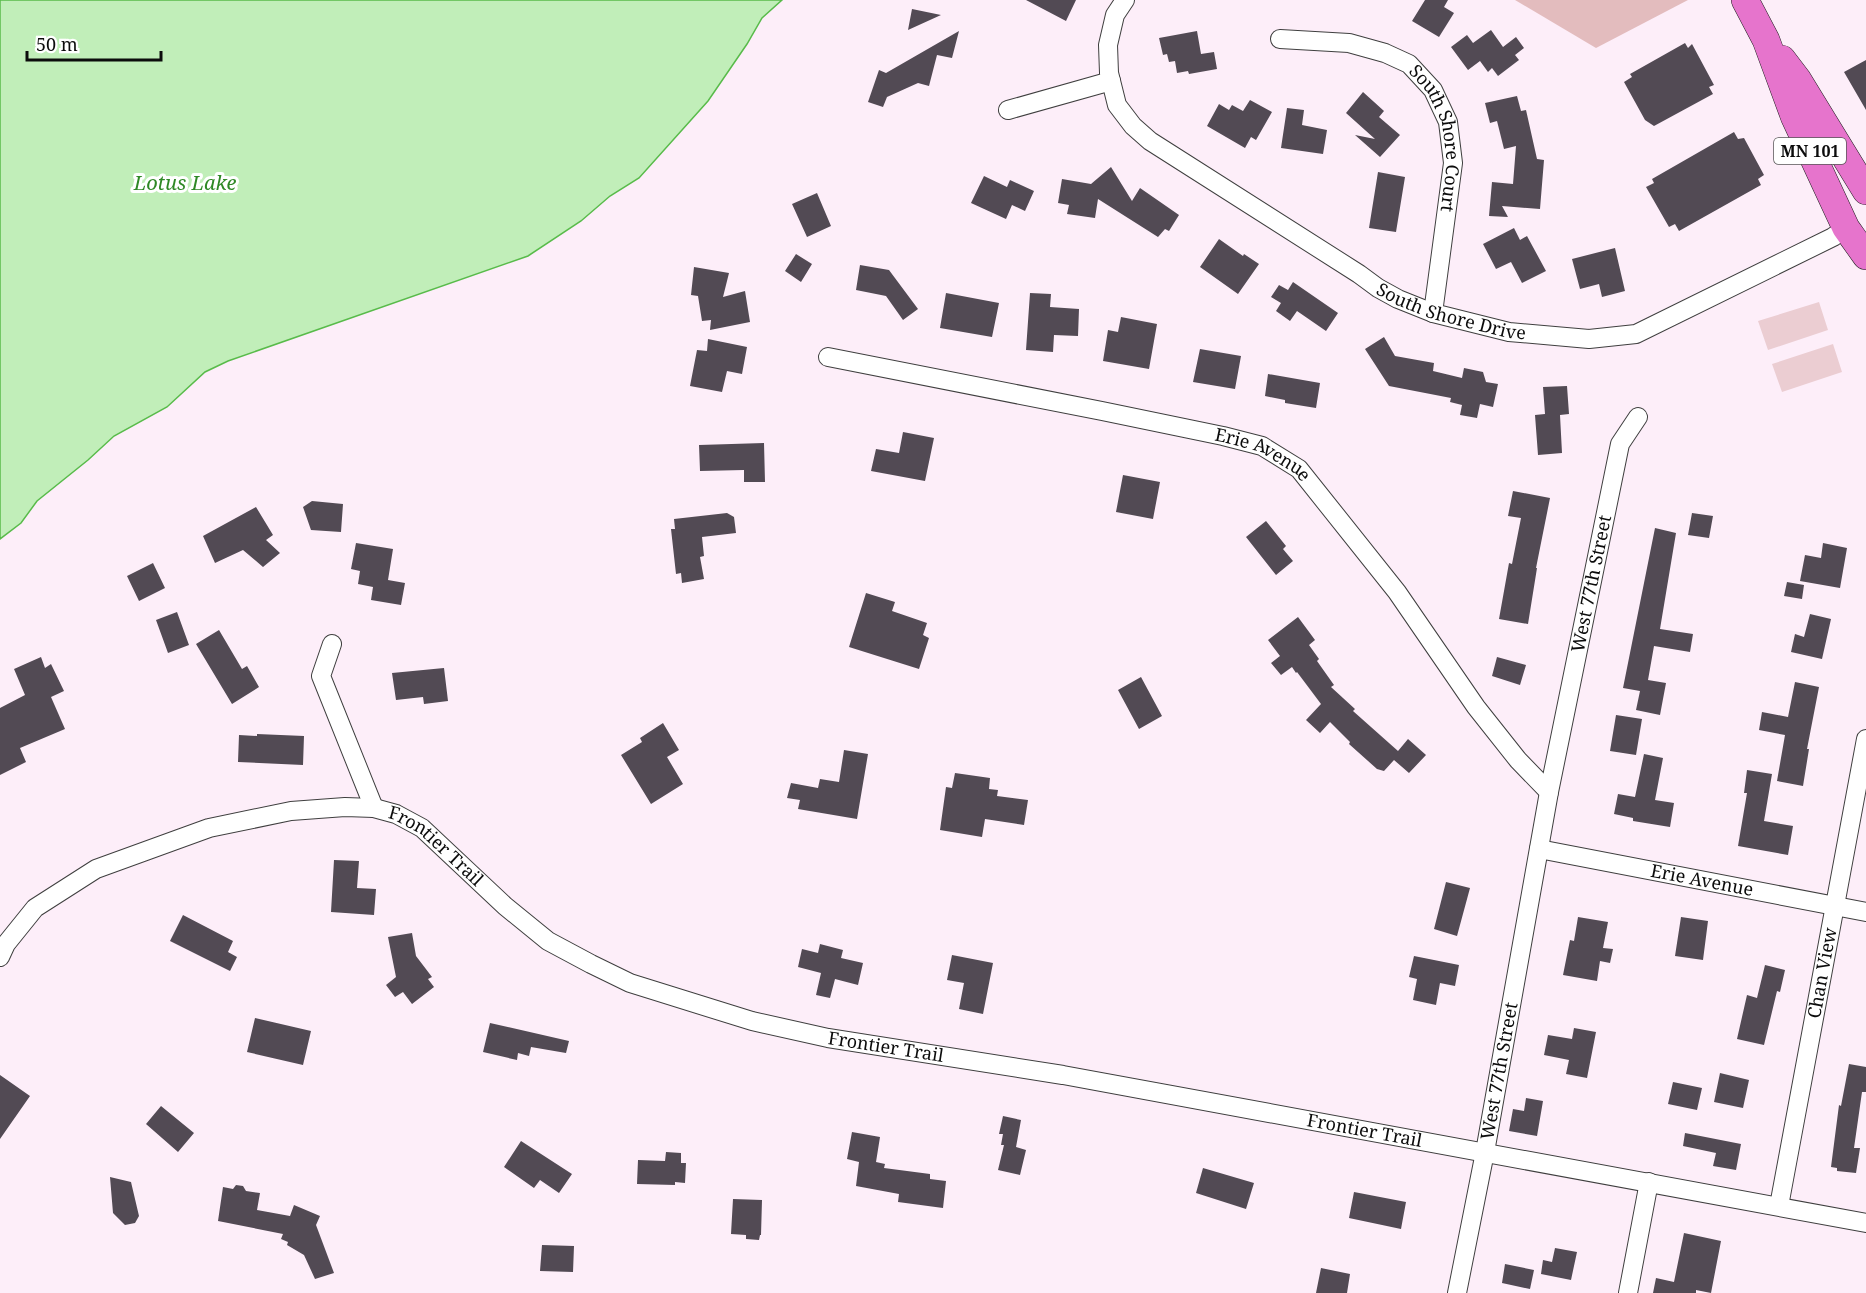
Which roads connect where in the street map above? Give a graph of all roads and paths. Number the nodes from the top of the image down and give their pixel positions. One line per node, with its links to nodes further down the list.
1 (1125, 0): 5 (street, South Shore Drive)
2 (1745, 0): 4 (main road, MN 101)
3 (1280, 39): 10 (street, South Shore Court)
4 (1766, 40): 7 (main road, MN 101); 8 (main road, MN 101)
5 (1111, 81): 6 (street); 10 (street, South Shore Drive)
6 (1008, 110)
7 (1866, 191)
8 (1846, 228): 9 (main road, MN 101); 10 (street, South Shore Drive)
9 (1866, 256)
10 (1433, 313)
11 (828, 357): 15 (street, Erie Avenue)
12 (1638, 417): 15 (street, West 77th Street)
13 (332, 644): 16 (street)
14 (1866, 739): 18 (street, Chan View)
15 (1550, 792): 17 (street, West 77th Street)
16 (374, 808): 20 (street, Frontier Trail); 21 (street, Frontier Trail)
17 (1539, 849): 18 (street, Erie Avenue); 21 (street, West 77th Street)
18 (1835, 906): 19 (street, Erie Avenue); 23 (street, Chan View)
19 (1866, 912)
20 (0, 957)
21 (1485, 1152): 22 (street, Frontier Trail); 25 (street, West 77th Street)
22 (1649, 1182): 23 (street, Frontier Trail); 26 (street)
23 (1779, 1206): 24 (street, Frontier Trail)
24 (1866, 1223)
25 (1457, 1293)
26 (1629, 1293)

